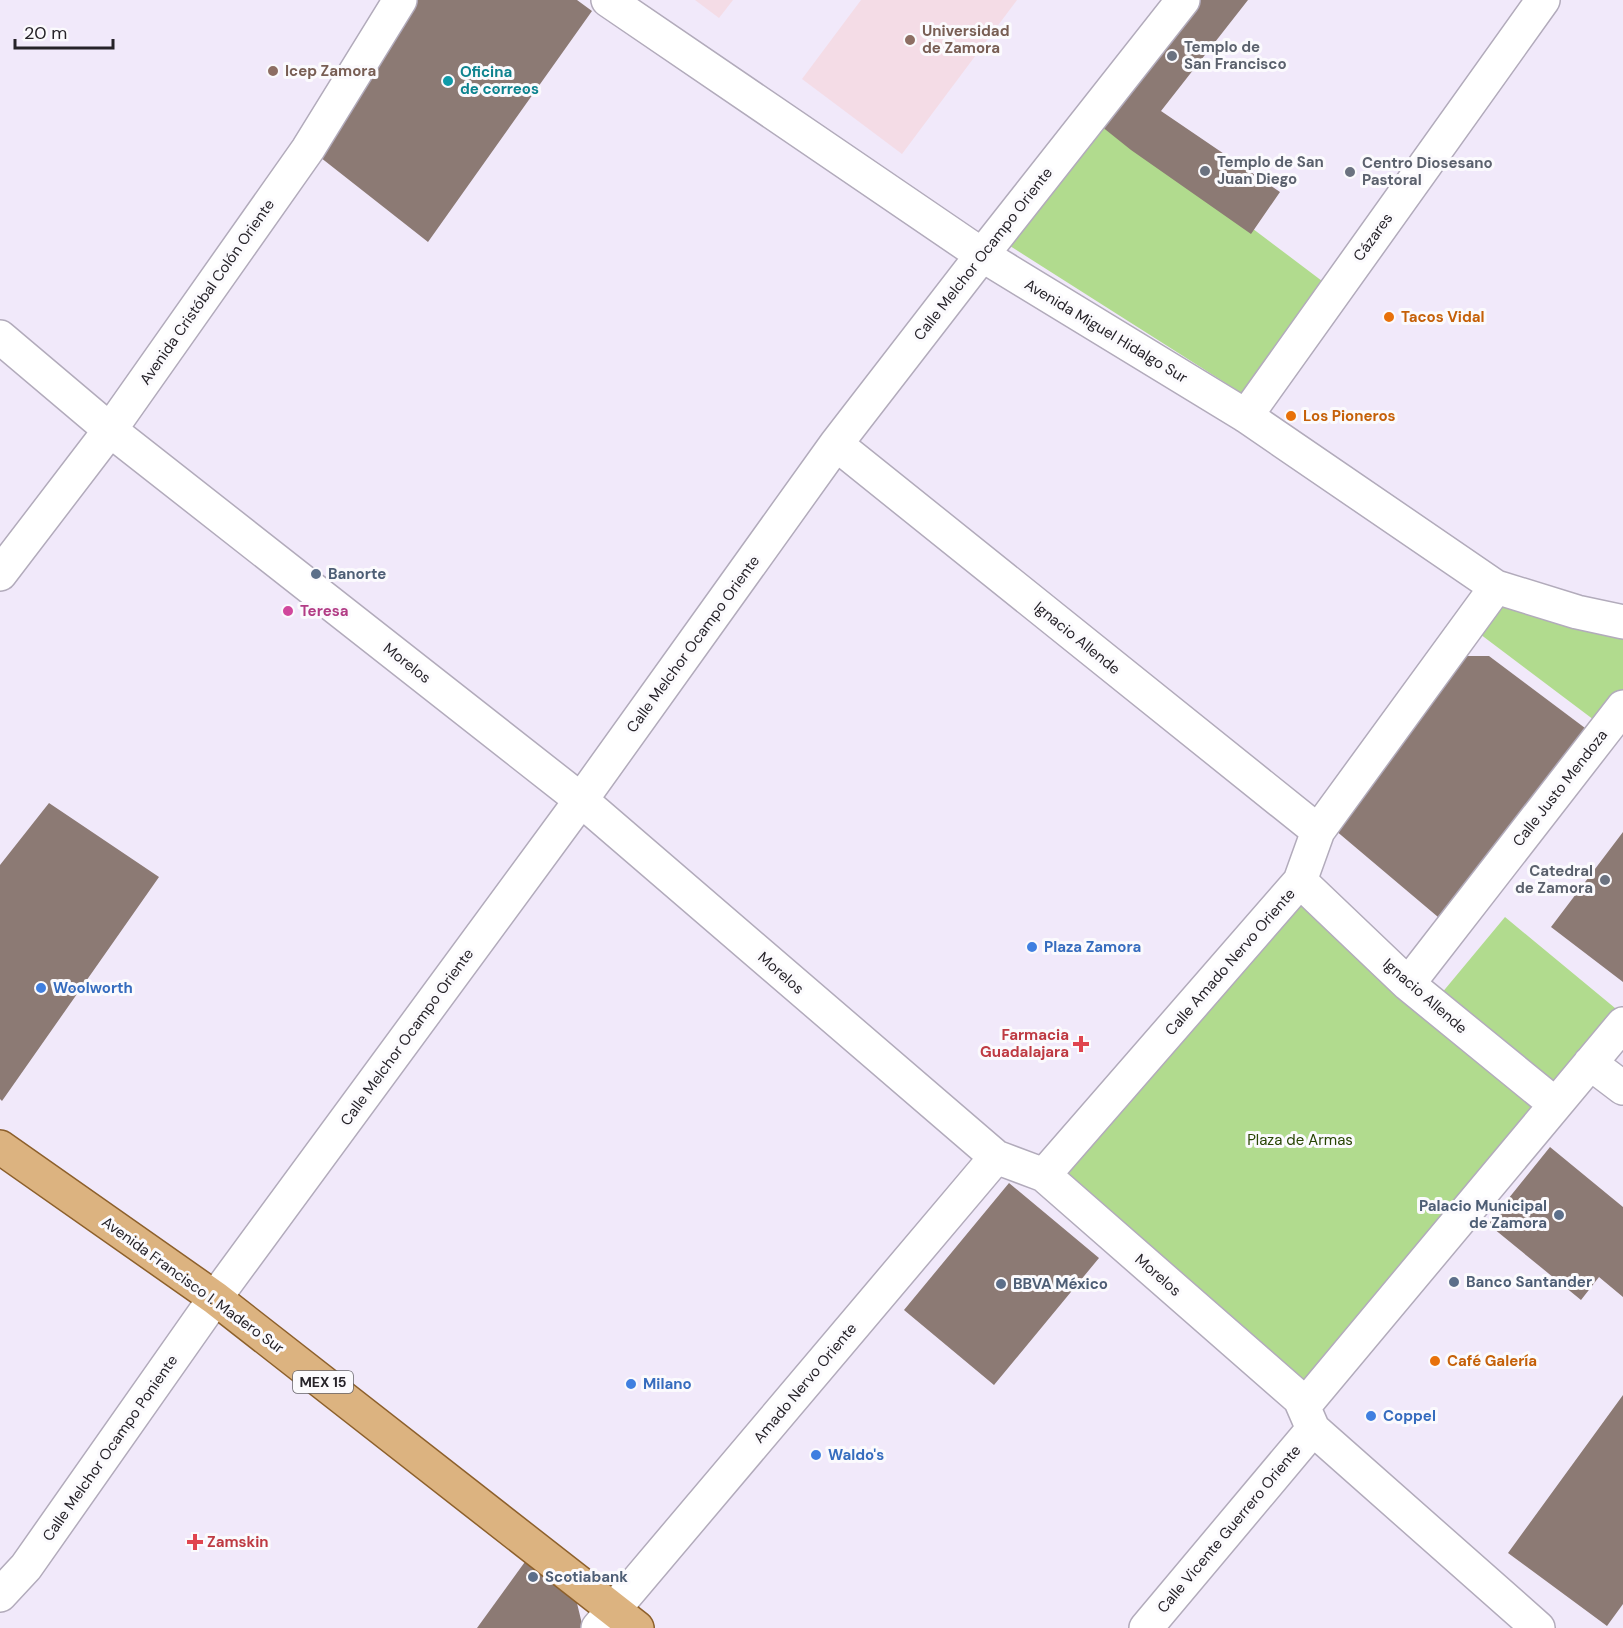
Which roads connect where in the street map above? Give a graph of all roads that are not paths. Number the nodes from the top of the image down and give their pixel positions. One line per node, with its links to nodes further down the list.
1 (400, 0): 8 (street, Avenida Cristóbal Colón Oriente)
2 (608, 0): 5 (street, Avenida Miguel Hidalgo Sur)
3 (1183, 0): 5 (street, Calle Melchor Ocampo Oriente)
4 (1543, 0): 7 (street, Cázares)
5 (981, 255): 7 (street, Avenida Miguel Hidalgo Sur); 9 (street, Calle Melchor Ocampo Oriente)
6 (0, 337): 8 (street, Morelos)
7 (1246, 416): 11 (street, Avenida Miguel Hidalgo Sur)
8 (110, 430): 10 (street, Avenida Cristóbal Colón Oriente); 14 (street, Morelos)
9 (836, 444): 14 (street, Calle Melchor Ocampo Oriente); 15 (street, Ignacio Allende)
10 (0, 574)
11 (1496, 587): 12 (street, Avenida Miguel Hidalgo Sur); 15 (street, Calle Amado Nervo Oriente)
12 (1620, 617)
13 (1623, 707): 17 (street, Calle Justo Mendoza)
14 (580, 800): 23 (street, Morelos); 25 (street, Calle Melchor Ocampo Oriente)
15 (1318, 831): 16 (street, Calle Amado Nervo Oriente)
16 (1300, 881): 17 (street, Ignacio Allende); 24 (street, Calle Amado Nervo Oriente)
17 (1408, 984): 21 (street, Ignacio Allende)
18 (1623, 1024): 19 (street, Calle Vicente Guerrero Oriente)
19 (1590, 1063): 20 (street); 21 (street, Calle Vicente Guerrero Oriente)
20 (1623, 1088)
21 (1555, 1104): 26 (street, Calle Vicente Guerrero Oriente)
22 (0, 1147): 25 (main road, Avenida Francisco I. Madero Sur / MEX 15)
23 (996, 1157): 24 (street, Morelos); 28 (street, Amado Nervo Oriente)
24 (1044, 1175): 26 (street, Morelos)
25 (215, 1298): 27 (street, Calle Melchor Ocampo Poniente); 28 (main road, Avenida Francisco I. Madero Sur / MEX 15)
26 (1308, 1417): 29 (street, Calle Vicente Guerrero Oriente); 30 (street, Morelos)
27 (0, 1595)
28 (616, 1621)
29 (1146, 1628)
30 (1538, 1628)

